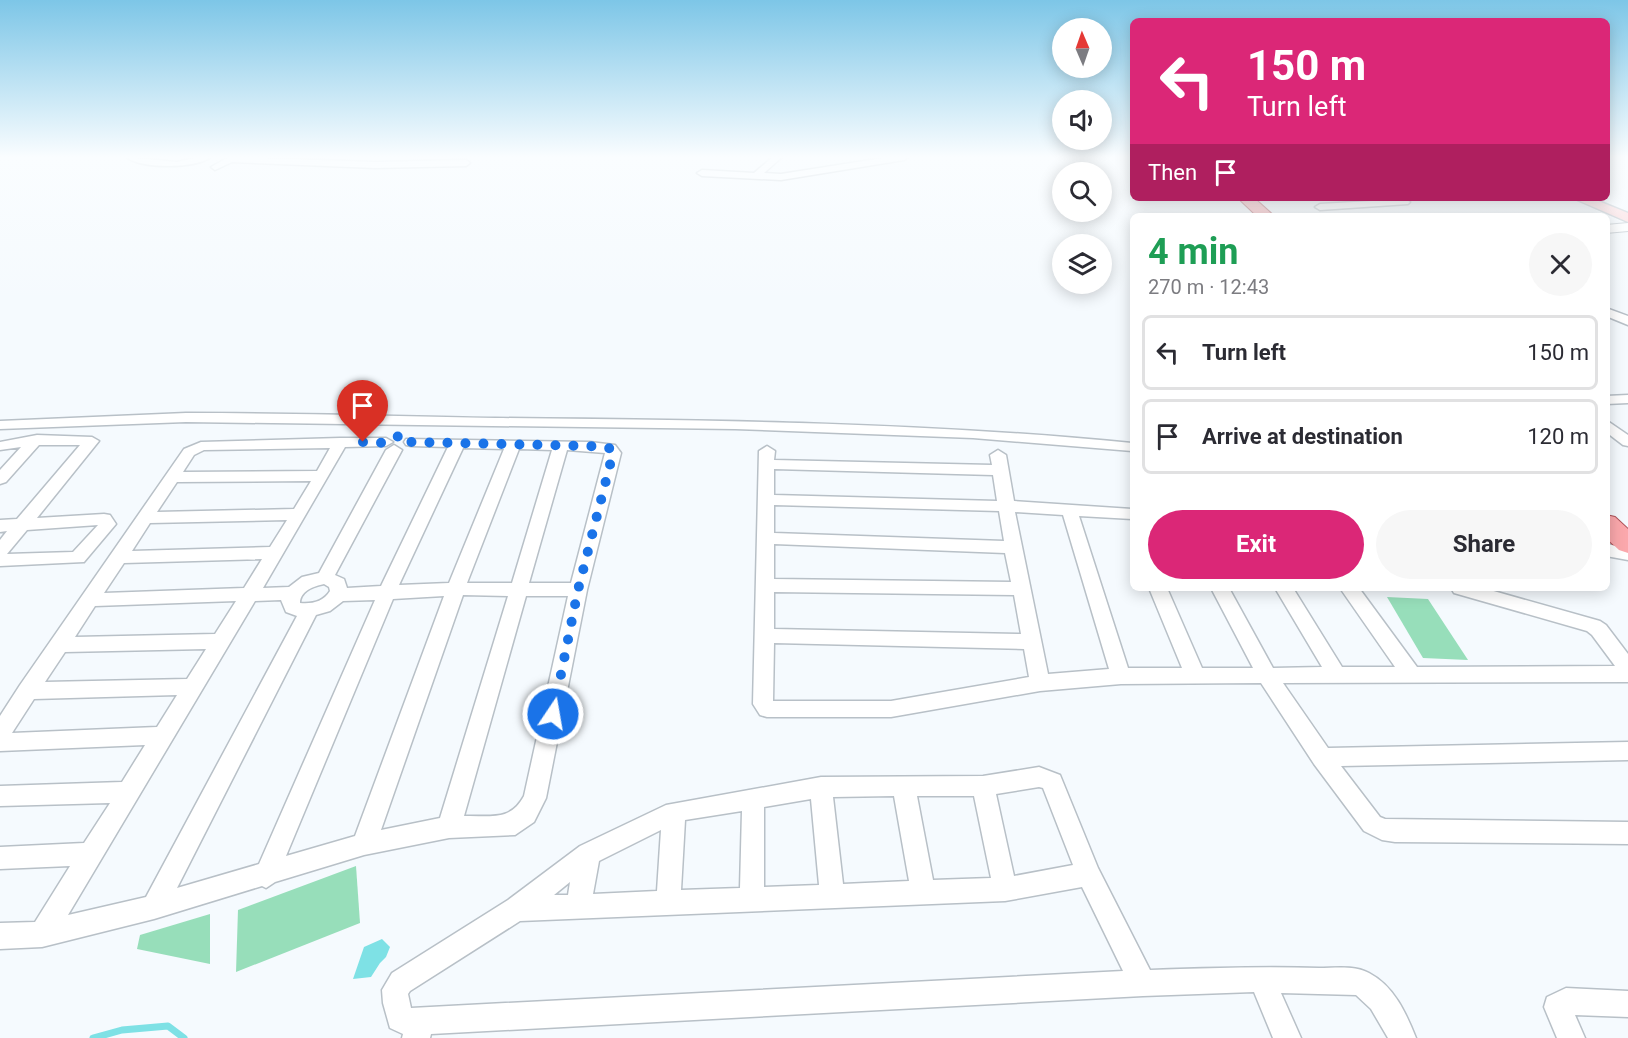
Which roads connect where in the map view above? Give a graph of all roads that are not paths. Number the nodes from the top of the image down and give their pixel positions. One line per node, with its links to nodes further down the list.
1 (1597, 205): 3 (main road)
2 (1604, 205): 3 (main road)
3 (1628, 220): 4 (street)
4 (1610, 227)
5 (1610, 313): 6 (street)
6 (1628, 322): 7 (street)
7 (1610, 325)
8 (1628, 399): 9 (street)
9 (1610, 400)
10 (401, 420): 11 (street); 12 (street); 19 (street)
11 (50, 421): 13 (street); 16 (street)
12 (420, 421): 15 (street); 24 (street)
13 (0, 425)
14 (1610, 427): 18 (street)
15 (410, 440): 19 (street); 20 (street)
16 (35, 441): 23 (street); 27 (street); 34 (street)
17 (340, 442): 19 (street); 25 (street); 26 (street)
18 (1628, 442)
19 (391, 443): 46 (street)
20 (458, 443): 21 (street); 57 (street)
21 (513, 444): 22 (street); 50 (street)
22 (561, 445): 48 (street); 51 (street)
23 (0, 446)
24 (1130, 447)
25 (322, 476): 26 (street); 31 (street)
26 (170, 477): 32 (street)
27 (0, 479)
28 (766, 500): 29 (street); 29 (street); 37 (street)
29 (1007, 506): 30 (street); 39 (street)
30 (1070, 512): 33 (street); 70 (street)
31 (298, 514): 32 (street); 42 (street)
32 (143, 518): 44 (street)
33 (1130, 518)
34 (20, 524): 35 (street); 40 (street); 45 (street)
35 (0, 526)
36 (1610, 527): 38 (main road)
37 (766, 538): 39 (street); 47 (street)
38 (1628, 544)
39 (1013, 547): 49 (street)
40 (0, 551)
41 (1610, 551): 43 (street)
42 (276, 553): 44 (street); 59 (street)
43 (1628, 554)
44 (117, 557): 61 (street)
45 (0, 560)
46 (325, 578): 58 (street); 60 (street)
47 (765, 585): 49 (street); 63 (street)
48 (520, 588): 50 (street); 51 (street); 88 (street)
49 (1022, 589): 65 (street)
50 (456, 590): 57 (street); 90 (street)
51 (578, 590): 88 (street)
52 (1159, 591): 68 (street)
53 (1222, 591): 72 (street)
54 (1286, 591): 71 (street)
55 (1351, 591): 69 (street)
56 (1470, 591): 67 (street)
57 (387, 592): 60 (street); 95 (street)
58 (293, 593): 59 (street); 62 (street)
59 (249, 594): 61 (street); 64 (street)
60 (338, 595): 62 (street)
61 (88, 600): 66 (street)
62 (309, 611): 102 (street)
63 (765, 636): 65 (street); 73 (street)
64 (220, 641): 66 (street); 74 (street)
65 (1031, 642): 73 (street)
66 (58, 645): 75 (street)
67 (1628, 672): 69 (street)
68 (1195, 675): 70 (street); 72 (street)
69 (1412, 675): 71 (street)
70 (1122, 676): 73 (street)
71 (1337, 676): 72 (street)
72 (1268, 677): 80 (street)
73 (1040, 683)
74 (192, 687): 75 (street); 77 (street)
75 (27, 691): 76 (street)
76 (0, 733)
77 (161, 736): 78 (street); 84 (street)
78 (0, 742)
79 (1628, 751): 80 (street)
80 (1322, 757): 89 (street)
81 (983, 786): 83 (street); 94 (street); 96 (street)
82 (821, 787): 83 (street); 86 (street); 98 (street)
83 (904, 787): 97 (street)
84 (128, 792): 85 (street); 91 (street)
85 (0, 796)
86 (753, 799): 87 (street); 99 (street)
87 (674, 812): 92 (street); 100 (street)
88 (449, 827): 90 (street)
89 (1628, 833)
90 (364, 844): 95 (street)
91 (90, 854): 93 (street); 104 (street)
92 (588, 854): 101 (street); 103 (street)
93 (0, 858)
94 (1088, 874): 96 (street); 107 (street)
95 (266, 876): 102 (street)
96 (1005, 889): 97 (street)
97 (922, 892): 98 (street)
98 (832, 896): 99 (street)
99 (752, 899): 100 (street)
100 (668, 903): 101 (street)
101 (578, 906): 103 (street)
102 (154, 907): 104 (street)
103 (517, 909): 109 (street)
104 (42, 934): 105 (street)
105 (0, 936)
106 (1262, 979): 107 (street); 110 (street); 111 (street)
107 (1143, 983): 109 (street)
108 (1628, 1005): 112 (street)
109 (418, 1029)
110 (1287, 1038)
111 (1402, 1038)
112 (1571, 1038)

